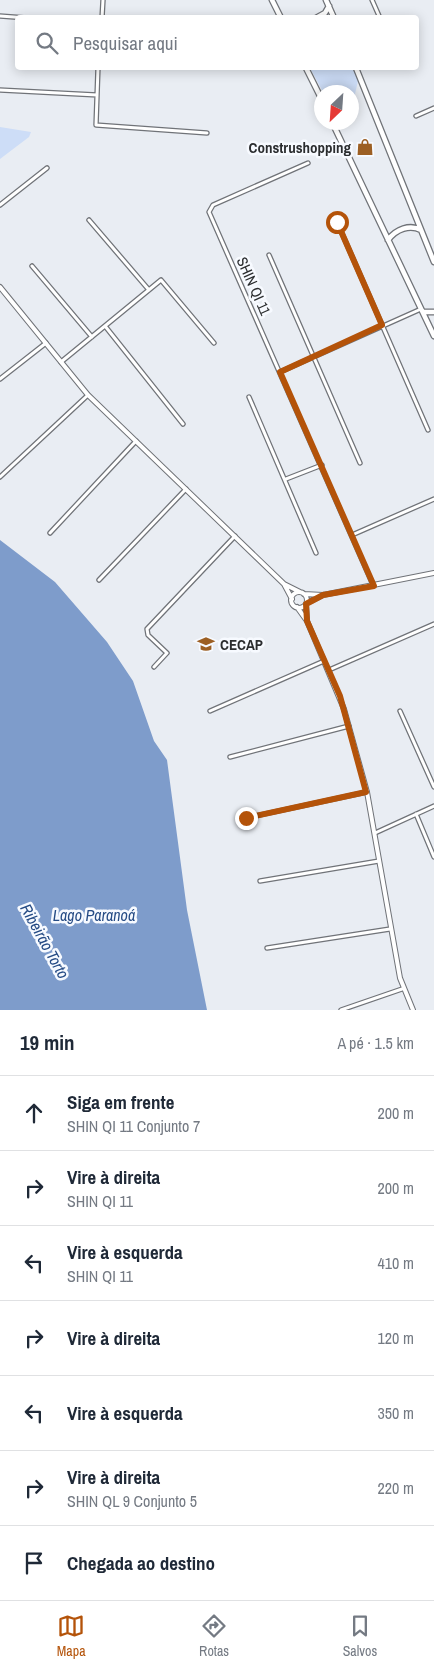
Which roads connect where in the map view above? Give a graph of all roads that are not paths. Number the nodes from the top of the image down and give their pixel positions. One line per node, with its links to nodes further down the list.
1 (103, 0): 6 (street)
2 (272, 0): 7 (main road)
3 (326, 0): 5 (main road)
4 (372, 0): 10 (street)
5 (328, 6): 8 (main road); 9 (main road)
6 (102, 15)
7 (280, 15)
8 (322, 15)
9 (332, 15)
10 (379, 15)
11 (0, 16): 12 (street)
12 (15, 17)
13 (98, 70): 18 (street)
14 (307, 70): 16 (main road)
15 (357, 70): 28 (main road)
16 (314, 85)
17 (0, 90): 18 (street)
18 (97, 95): 22 (street)
19 (434, 108): 20 (street)
20 (416, 116)
21 (336, 130): 29 (main road)
22 (208, 133)
23 (308, 163): 45 (street, SHIN QI 11)
24 (47, 168): 25 (street)
25 (0, 204)
26 (89, 220): 34 (street)
27 (337, 222): 37 (street)
28 (421, 230): 29 (main road); 31 (main road)
29 (388, 240): 35 (main road)
30 (269, 255): 43 (street)
31 (434, 262)
32 (32, 266): 40 (street)
33 (1, 290): 41 (street)
34 (149, 290): 38 (street); 42 (street)
35 (423, 310): 36 (main road); 37 (street); 39 (main road)
36 (434, 312)
37 (382, 325): 43 (street); 50 (street)
38 (106, 326): 40 (street); 49 (street)
39 (434, 336)
40 (92, 337): 44 (street)
41 (46, 343): 44 (street); 46 (street)
42 (214, 343)
43 (315, 356): 45 (street); 52 (street)
44 (61, 362): 47 (street)
45 (280, 372): 53 (street, SHIN QI 11)
46 (0, 379)
47 (88, 395): 51 (street); 54 (street)
48 (249, 397): 55 (street)
49 (183, 424)
50 (428, 430)
51 (136, 442): 56 (street); 58 (street)
52 (360, 463)
53 (322, 465): 55 (street); 59 (street, SHIN QI 11)
54 (0, 477)
55 (286, 479): 61 (street)
56 (186, 489): 60 (street); 63 (street)
57 (434, 499): 59 (street)
58 (50, 533)
59 (352, 535): 65 (street, SHIN QI 11)
60 (235, 536): 64 (street); 74 (street)
61 (316, 553)
62 (434, 573): 65 (street)
63 (99, 580)
64 (284, 584): 66 (street); 68 (street)
65 (374, 586): 67 (street)
66 (302, 593): 67 (street); 68 (street); 69 (street)
67 (323, 595): 69 (street)
68 (292, 599): 70 (street)
69 (306, 604): 70 (street); 71 (street)
70 (297, 607): 71 (street)
71 (307, 621): 73 (street)
72 (434, 624): 75 (street)
73 (325, 661): 75 (street); 76 (street)
74 (154, 667)
75 (329, 670): 78 (street)
76 (210, 711)
77 (400, 711): 80 (street)
78 (349, 726): 79 (street); 81 (street)
79 (230, 757)
80 (434, 786)
81 (366, 792): 84 (street); 85 (street)
82 (434, 806): 83 (street)
83 (416, 814): 85 (street); 86 (street)
84 (246, 818)
85 (375, 833): 87 (street)
86 (434, 857)
87 (379, 861): 88 (street); 89 (street)
88 (260, 881)
89 (390, 928): 90 (street); 91 (street)
90 (267, 948)
91 (402, 989): 92 (street); 93 (street)
92 (341, 1010)
93 (413, 1010)

